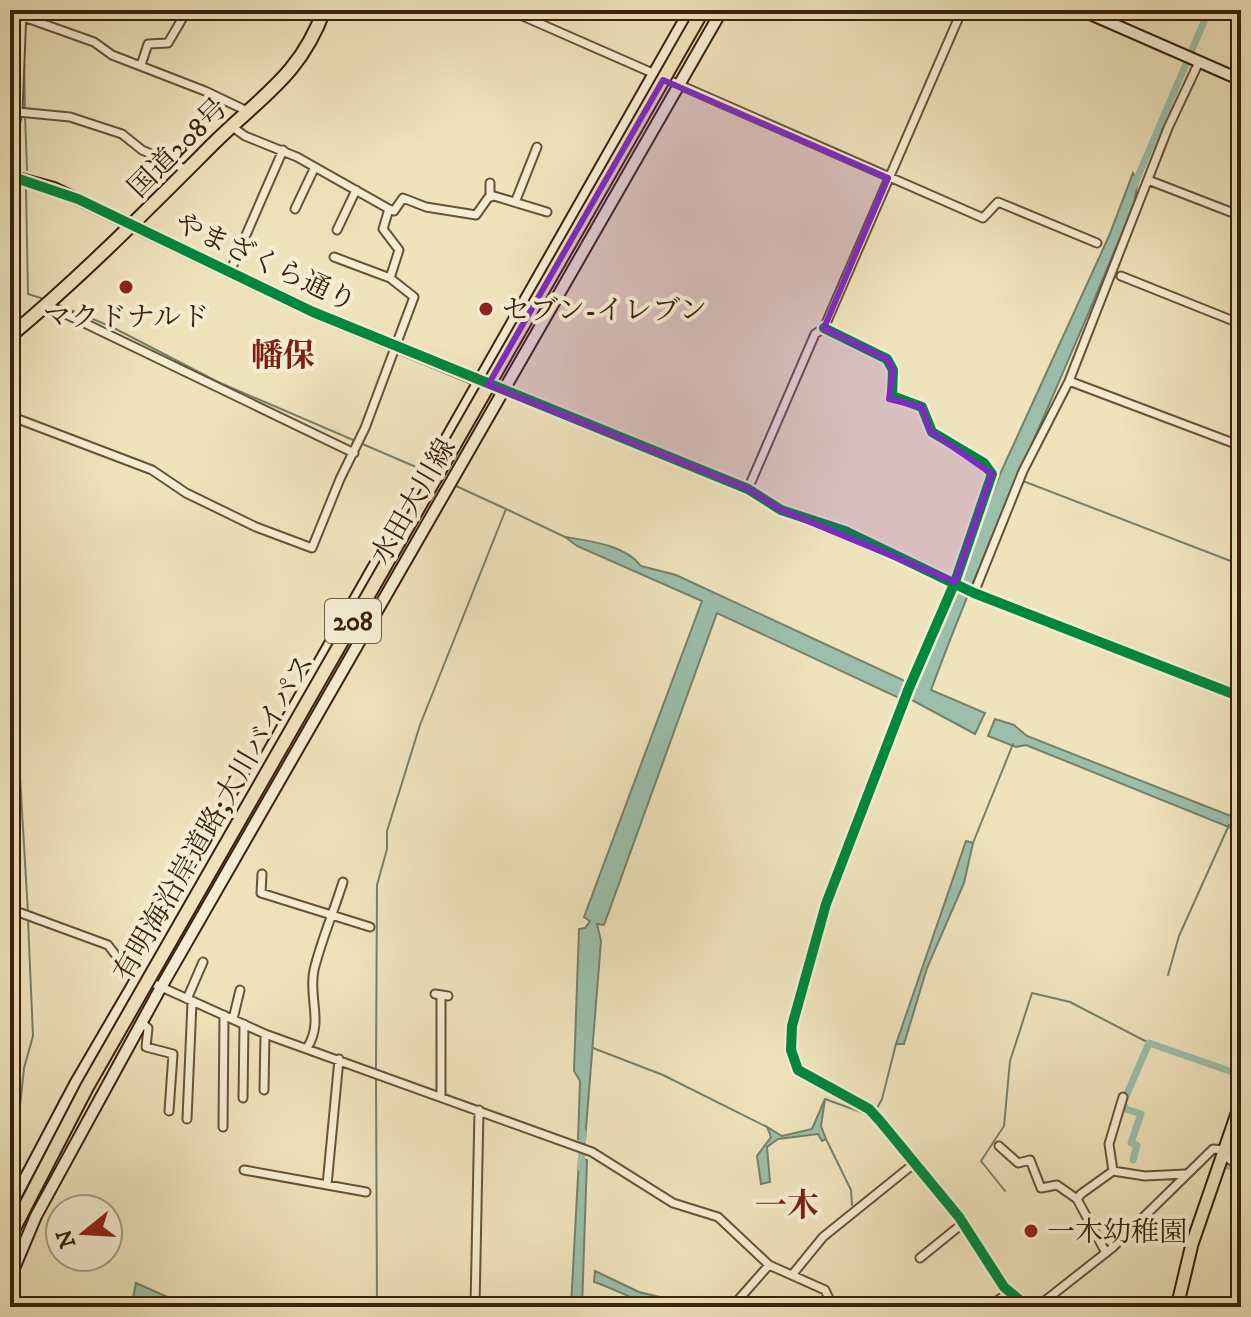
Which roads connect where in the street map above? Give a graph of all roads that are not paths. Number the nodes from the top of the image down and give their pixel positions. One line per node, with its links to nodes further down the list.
1 (324, 10): 15 (highway, 国道208号)
2 (509, 10): 12 (street)
3 (690, 10): 12 (main road, 水田大川線)
4 (701, 10): 95 (highway, 有明海沿岸道路;大川バイパス / 208, bridge); 96 (highway, 有明海沿岸道路;大川バイパス / 208, bridge)
5 (722, 10): 14 (main road, 水田大川線)
6 (962, 10): 24 (street)
7 (1081, 10): 10 (main road)
8 (21, 13): 11 (street); 16 (street)
9 (182, 19): 11 (street)
10 (1197, 62): 13 (main road); 25 (street)
11 (141, 65): 15 (street)
12 (653, 75): 14 (street); 47 (main road, 水田大川線)
13 (1241, 80)
14 (676, 86): 24 (street); 48 (main road, 水田大川線)
15 (247, 111): 17 (highway, 国道208号)
16 (18, 112): 18 (street); 22 (street)
17 (231, 126): 20 (street); 22 (highway, 国道208号)
18 (10, 147)
19 (537, 147): 29 (street)
20 (283, 150): 21 (street); 38 (street)
21 (314, 169): 27 (street); 30 (street)
22 (187, 170): 34 (highway, 国道208号)
23 (10, 176): 34 (main road, やまざくら通り)
24 (888, 178): 36 (street); 43 (street)
25 (1148, 180): 33 (street); 46 (street)
26 (490, 183): 28 (street)
27 (356, 190): 31 (street); 35 (street)
28 (490, 197): 29 (street); 31 (street)
29 (516, 200): 32 (street)
30 (295, 209)
31 (389, 209): 40 (street)
32 (547, 212)
33 (1241, 216)
34 (132, 225): 38 (main road, やまざくら通り); 41 (highway, 国道208号)
35 (337, 230)
36 (1097, 243)
37 (334, 257): 40 (street)
38 (229, 274): 45 (main road, やまざくら通り)
39 (1121, 276): 42 (street)
40 (390, 278): 45 (street)
41 (51, 302): 44 (highway, 国道208号); 51 (street)
42 (1241, 324)
43 (824, 328): 52 (street); 53 (street)
44 (10, 336)
45 (398, 347): 47 (main road, やまざくら通り); 51 (street)
46 (1069, 381): 50 (street); 54 (street)
47 (479, 382): 48 (main road, やまざくら通り); 62 (main road, 水田大川線)
48 (502, 390): 52 (street); 63 (main road, 水田大川線)
49 (10, 416): 51 (street)
50 (1241, 446)
51 (354, 453)
52 (748, 489): 53 (street)
53 (956, 583): 54 (street); 85 (street)
54 (973, 592): 55 (street)
55 (1241, 697)
56 (262, 874): 59 (street)
57 (343, 882): 59 (street)
58 (10, 909): 62 (street)
59 (333, 914): 60 (street); 72 (street)
60 (370, 927)
61 (203, 962): 66 (street)
62 (137, 976): 63 (street); 93 (main road, 水田大川線)
63 (160, 989): 66 (street); 69 (main road, 水田大川線)
64 (240, 990): 68 (street)
65 (441, 995): 75 (street)
66 (190, 1001): 67 (street); 81 (street)
67 (224, 1015): 68 (street); 82 (street)
68 (233, 1019): 70 (street)
69 (143, 1024): 80 (street); 101 (main road, 水田大川線)
70 (244, 1024): 71 (street); 77 (street)
71 (265, 1034): 72 (street); 74 (street)
72 (307, 1048): 73 (street)
73 (339, 1059): 75 (street); 90 (street)
74 (264, 1090)
75 (441, 1096): 79 (street)
76 (1123, 1097): 88 (street)
77 (243, 1098)
78 (1241, 1102): 84 (main road)
79 (479, 1110): 99 (street); 103 (street)
80 (169, 1111)
81 (187, 1119)
82 (223, 1127)
83 (999, 1146): 92 (street)
84 (1227, 1154): 86 (street); 89 (street); 109 (main road)
85 (916, 1162): 94 (street); 100 (street)
86 (1239, 1166)
87 (244, 1170): 90 (street)
88 (1113, 1171): 89 (street); 92 (street)
89 (1185, 1174): 97 (street)
90 (327, 1185): 91 (street)
91 (366, 1192)
92 (1077, 1199): 97 (street)
93 (10, 1207)
94 (962, 1224): 98 (street); 102 (street)
95 (10, 1226)
96 (10, 1236)
97 (1106, 1253): 108 (street)
98 (920, 1258)
99 (769, 1265): 100 (street); 104 (street)
100 (792, 1275): 105 (street)
101 (10, 1278)
102 (1010, 1292): 106 (street); 107 (street)
103 (475, 1307)
104 (732, 1307)
105 (833, 1307)
106 (988, 1307)
107 (1028, 1307)
108 (1037, 1307)
109 (1177, 1307)

